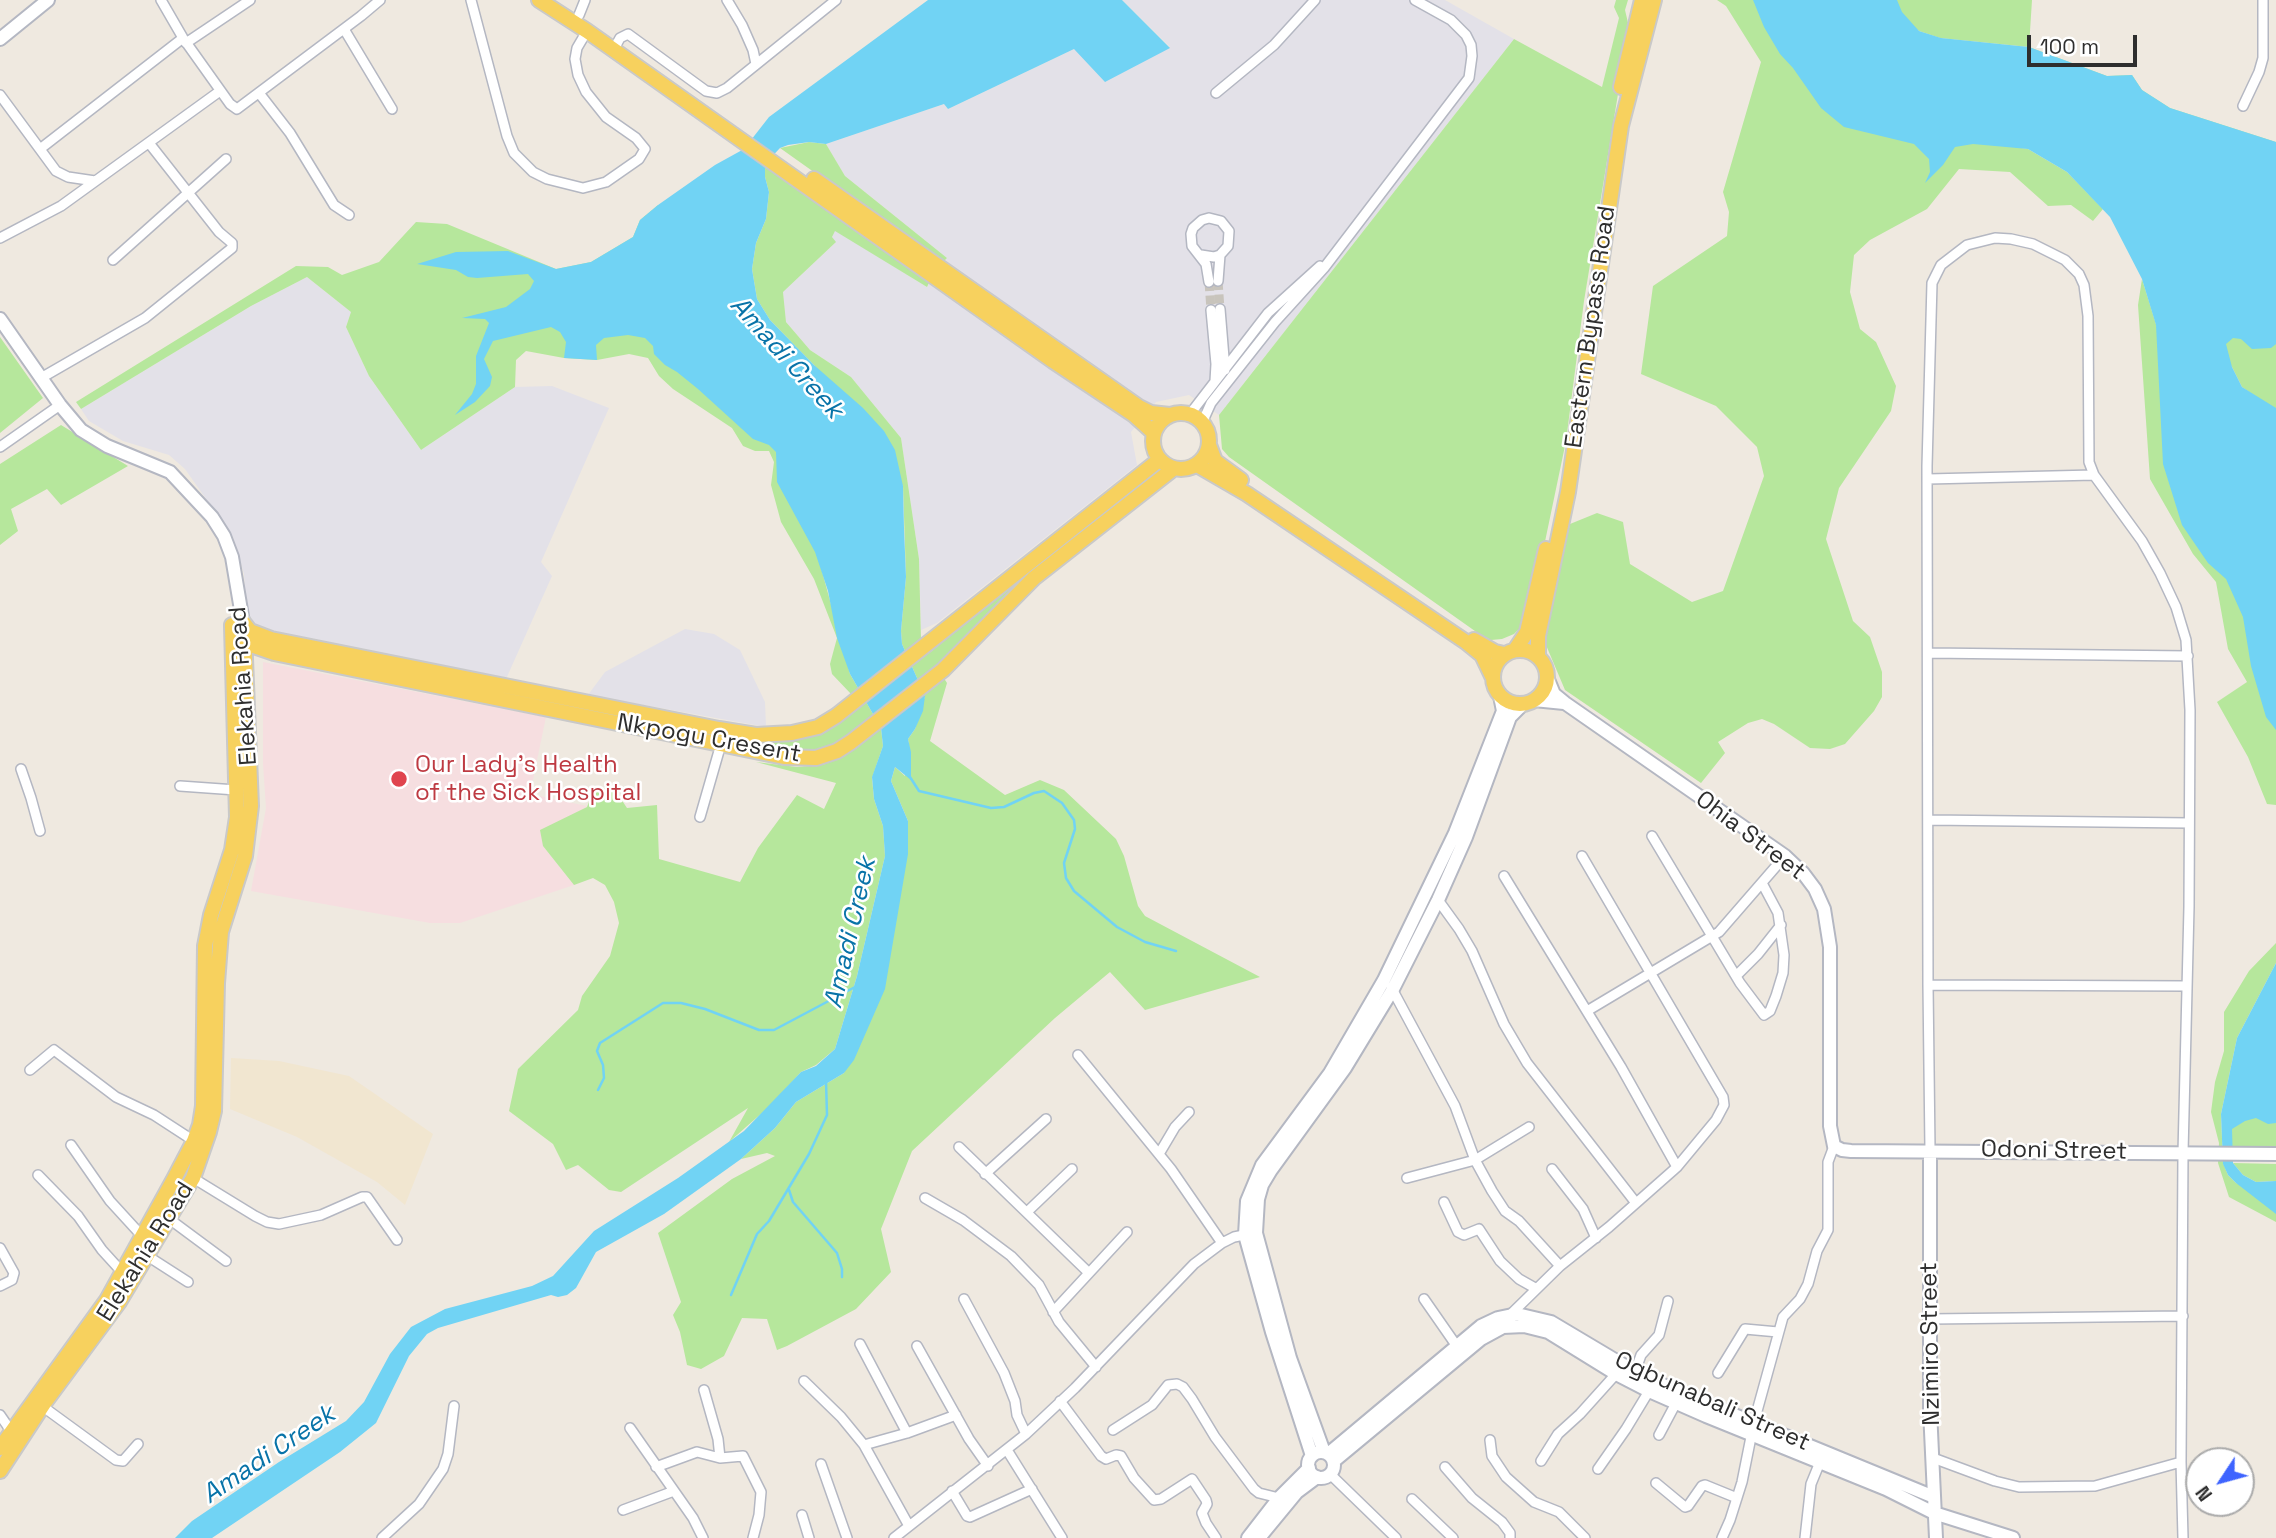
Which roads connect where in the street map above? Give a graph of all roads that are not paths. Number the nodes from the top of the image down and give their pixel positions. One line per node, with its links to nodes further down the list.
1 (48, 0): 19 (street)
2 (161, 0): 20 (street)
3 (250, 0): 20 (street)
4 (380, 0): 17 (street)
5 (471, 0): 18 (street)
6 (539, 0): 18 (main road)
7 (553, 0): 16 (main road)
8 (585, 0): 16 (street)
9 (727, 0): 22 (street)
10 (836, 0): 22 (street)
11 (1315, 0): 25 (street)
12 (1415, 0): 39 (street)
13 (1642, 0): 59 (main road, Eastern Bypass Road)
14 (1654, 0): 61 (main road, Eastern Bypass Road)
15 (2263, 0): 27 (street)
16 (579, 15): 21 (main road)
17 (344, 29): 24 (street); 28 (street)
18 (587, 31): 21 (main road)
19 (0, 39)
20 (184, 40): 23 (street); 30 (street)
21 (616, 46): 22 (street); 32 (main road)
22 (756, 64)
23 (220, 91): 24 (street); 29 (street)
24 (259, 93): 35 (street)
25 (1216, 93)
26 (0, 95): 30 (street)
27 (2243, 106)
28 (392, 109)
29 (149, 143): 33 (street); 34 (street)
30 (40, 149): 33 (street)
31 (226, 159): 34 (street)
32 (781, 161): 46 (main road); 48 (main road)
33 (95, 181): 36 (street)
34 (189, 192): 40 (street); 43 (street)
35 (349, 215)
36 (0, 238)
37 (1201, 255): 38 (street); 38 (street); 38 (street)
38 (1220, 255)
39 (1332, 256): 42 (street); 44 (street)
40 (113, 260)
41 (0, 319): 43 (street, Elekahia Road)
42 (1225, 369): 44 (street); 44 (street)
43 (41, 378): 45 (street, Elekahia Road)
44 (1220, 384): 47 (street); 47 (street)
45 (60, 405): 50 (street); 56 (street, Elekahia Road)
46 (1170, 415): 47 (main road); 48 (main road)
47 (1196, 419): 49 (main road)
48 (1154, 433): 51 (main road)
49 (1209, 445): 52 (main road); 59 (main road)
50 (0, 447)
51 (1159, 460): 53 (main road); 58 (main road, Nkpogu Cresent)
52 (1197, 465): 53 (main road); 65 (main road)
53 (1173, 469): 70 (main road, Nkpogu Cresent)
54 (2094, 475): 55 (street); 55 (street); 62 (street)
55 (1928, 479): 60 (street)
56 (238, 624): 57 (main road, Elekahia Road); 58 (main road, Nkpogu Cresent); 63 (main road, Elekahia Road)
57 (245, 643): 58 (main road, Nkpogu Cresent); 63 (main road); 64 (main road, Elekahia Road)
58 (272, 646): 64 (main road); 70 (main road, Nkpogu Cresent)
59 (1509, 652): 61 (main road); 65 (main road)
60 (1928, 653): 62 (street); 75 (street)
61 (1538, 656): 66 (main road)
62 (2188, 656): 76 (street)
63 (233, 657): 73 (main road, Elekahia Road)
64 (247, 668): 112 (main road, Elekahia Road)
65 (1492, 676): 67 (main road)
66 (1548, 677): 68 (main road); 69 (street, Ohia Street)
67 (1500, 696): 68 (main road); 78 (street)
68 (1528, 702): 69 (street); 78 (street)
69 (1565, 703): 81 (street, Ohia Street)
70 (721, 744): 74 (street)
71 (21, 769): 77 (street)
72 (180, 786): 73 (street)
73 (236, 790): 98 (main road, Elekahia Road)
74 (700, 817)
75 (1929, 820): 76 (street); 90 (street)
76 (2189, 823): 91 (street)
77 (40, 831)
78 (1461, 835): 84 (street); 89 (street)
79 (1652, 836): 86 (street)
80 (1582, 856): 87 (street)
81 (1785, 856): 83 (street); 100 (street, Ohia Street)
82 (1504, 876): 92 (street)
83 (1762, 883): 85 (street); 86 (street)
84 (1438, 901): 89 (street); 116 (street)
85 (1781, 925): 88 (street); 88 (street)
86 (1712, 937): 87 (street); 88 (street)
87 (1651, 973): 92 (street); 107 (street)
88 (1736, 976)
89 (1388, 984): 106 (street); 120 (street)
90 (1928, 985): 91 (street); 102 (street)
91 (2187, 986): 105 (street)
92 (1587, 1011): 107 (street)
93 (1078, 1055): 103 (street)
94 (30, 1070): 98 (street)
95 (1189, 1112): 103 (street)
96 (1046, 1119): 110 (street)
97 (1530, 1127): 106 (street)
98 (194, 1141): 121 (main road, Elekahia Road)
99 (71, 1144): 121 (street)
100 (1834, 1146): 102 (street, Odoni Street); 143 (street)
101 (959, 1147): 110 (street)
102 (1930, 1150): 105 (street, Odoni Street); 142 (street, Nzimiro Street)
103 (1159, 1154): 124 (street)
104 (2276, 1154): 105 (street, Odoni Street)
105 (2183, 1155): 141 (street)
106 (1475, 1160): 113 (street); 128 (street)
107 (1677, 1167): 116 (street)
108 (1072, 1169): 117 (street)
109 (1552, 1169): 122 (street)
110 (985, 1174): 117 (street)
111 (38, 1175): 129 (street)
112 (193, 1178): 118 (main road, Elekahia Road); 123 (street)
113 (1407, 1178)
114 (925, 1198): 138 (street)
115 (1444, 1202): 133 (street)
116 (1636, 1203): 122 (street)
117 (1027, 1212): 130 (street)
118 (168, 1218): 126 (main road, Elekahia Road); 127 (street)
119 (1127, 1232): 130 (street)
120 (1250, 1234): 124 (street); 177 (street)
121 (142, 1236): 129 (main road, Elekahia Road)
122 (1596, 1238): 128 (street)
123 (397, 1240)
124 (1222, 1243): 147 (street)
125 (0, 1248): 132 (street)
126 (146, 1255): 131 (street); 156 (main road, Elekahia Road)
127 (226, 1261)
128 (1560, 1266): 133 (street)
129 (122, 1272): 163 (main road, Elekahia Road)
130 (1089, 1273): 138 (street)
131 (188, 1282)
132 (0, 1286)
133 (1535, 1289): 136 (street)
134 (964, 1299): 165 (street)
135 (1424, 1299): 145 (street)
136 (1527, 1300): 139 (street); 140 (street)
137 (1668, 1301): 148 (street)
138 (1053, 1312): 147 (street)
139 (1510, 1315): 140 (street, Ogbunabali Street); 145 (street, Ogbunabali Street)
140 (1530, 1316): 148 (street, Ogbunabali Street)
141 (2183, 1316): 142 (street); 176 (street)
142 (1930, 1319): 173 (street, Nzimiro Street)
143 (1778, 1332): 149 (street); 161 (street)
144 (860, 1344): 164 (street)
145 (1456, 1345): 177 (street, Ogbunabali Street)
146 (917, 1346): 159 (street)
147 (1096, 1367): 154 (street)
148 (1635, 1372): 161 (street, Ogbunabali Street)
149 (1718, 1373)
150 (1616, 1374): 153 (street, Ogbunabali Street); 174 (street); 177 (street, Ogbunabali Street)
151 (804, 1381): 169 (street)
152 (704, 1390): 172 (street)
153 (1649, 1391): 155 (street, Ogbunabali Street); 182 (street)
154 (1060, 1401): 165 (street); 205 (street)
155 (1676, 1403): 161 (street, Ogbunabali Street); 166 (street)
156 (42, 1406): 168 (street); 183 (main road, Elekahia Road)
157 (454, 1406): 198 (street)
158 (0, 1415): 163 (street)
159 (956, 1415): 164 (street); 179 (street)
160 (630, 1428): 180 (street)
161 (1753, 1428): 175 (street, Ogbunabali Street); 186 (street, Ogbunabali Street); 192 (street)
162 (1113, 1430): 191 (street)
163 (11, 1431): 170 (main road, Elekahia Road)
164 (907, 1433): 169 (street)
165 (1026, 1434): 171 (street)
166 (1659, 1435)
167 (1490, 1440): 211 (street)
168 (138, 1444)
169 (864, 1445): 197 (street)
170 (0, 1448)
171 (1007, 1450): 179 (street); 187 (street)
172 (720, 1458): 180 (street); 200 (street)
173 (1933, 1458): 176 (street); 184 (street, Nzimiro Street)
174 (1541, 1461)
175 (1820, 1462): 195 (street, Ogbunabali Street); 213 (street)
176 (2181, 1462): 216 (street)
177 (1322, 1463): 191 (street, Ogbunabali Street); 207 (street, Ogbunabali Street); 208 (street)
178 (821, 1464): 202 (street)
179 (988, 1466): 189 (street)
180 (656, 1467): 188 (street)
181 (1445, 1467): 210 (street)
182 (1598, 1469)
183 (0, 1471)
184 (1933, 1476): 186 (street); 190 (street, Nzimiro Street)
185 (1656, 1483): 192 (street)
186 (1906, 1486): 190 (street, Ogbunabali Street)
187 (1032, 1489): 189 (street); 204 (street)
188 (674, 1491): 194 (street); 199 (street)
189 (953, 1491): 197 (street)
190 (1934, 1497): 195 (street, Nzimiro Street)
191 (1279, 1498): 206 (street, Ogbunabali Street)
192 (1737, 1498): 212 (street)
193 (1412, 1499): 209 (street)
194 (623, 1510)
195 (1934, 1513): 214 (street, Nzimiro Street); 215 (street, Ogbunabali Street)
196 (802, 1515): 201 (street)
197 (909, 1526): 203 (street)
198 (382, 1538)
199 (703, 1538)
200 (753, 1538)
201 (808, 1538)
202 (847, 1538)
203 (894, 1538)
204 (1062, 1538)
205 (1216, 1538)
206 (1248, 1538)
207 (1259, 1538)
208 (1396, 1538)
209 (1453, 1538)
210 (1510, 1538)
211 (1585, 1538)
212 (1722, 1538)
213 (1805, 1538)
214 (1936, 1538)
215 (2013, 1538)
216 (2183, 1538)

